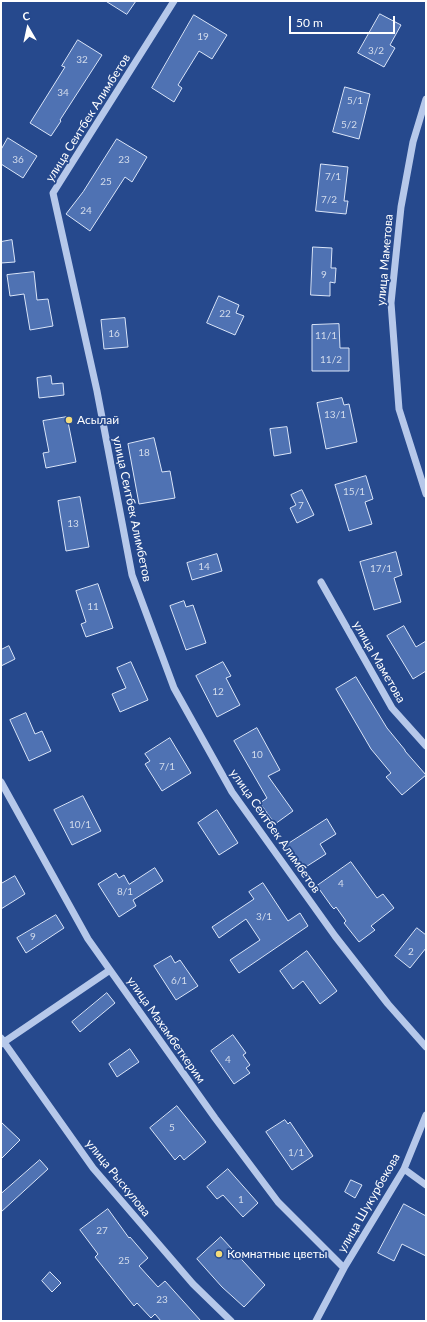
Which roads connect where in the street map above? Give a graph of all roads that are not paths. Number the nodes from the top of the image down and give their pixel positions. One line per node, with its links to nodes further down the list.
1 (174, 1): 9 (street, улица Сеитбек Алимбетов)
2 (426, 100): 3 (street, улица Маметова)
3 (426, 494)
4 (322, 582): 5 (street, улица Маметова)
5 (426, 746)
6 (1, 782): 7 (street, улица Махамбеткерим)
7 (110, 970): 8 (street); 13 (street, улица Махамбеткерим)
8 (2, 1041): 14 (street, улица Рыскулова)
9 (426, 1047)
10 (426, 1116): 11 (street, улица Шукурбекова)
11 (404, 1169): 12 (street); 13 (street, улица Шукурбекова)
12 (426, 1185)
13 (344, 1268): 15 (street, улица Шукурбекова)
14 (231, 1321)
15 (316, 1321)

